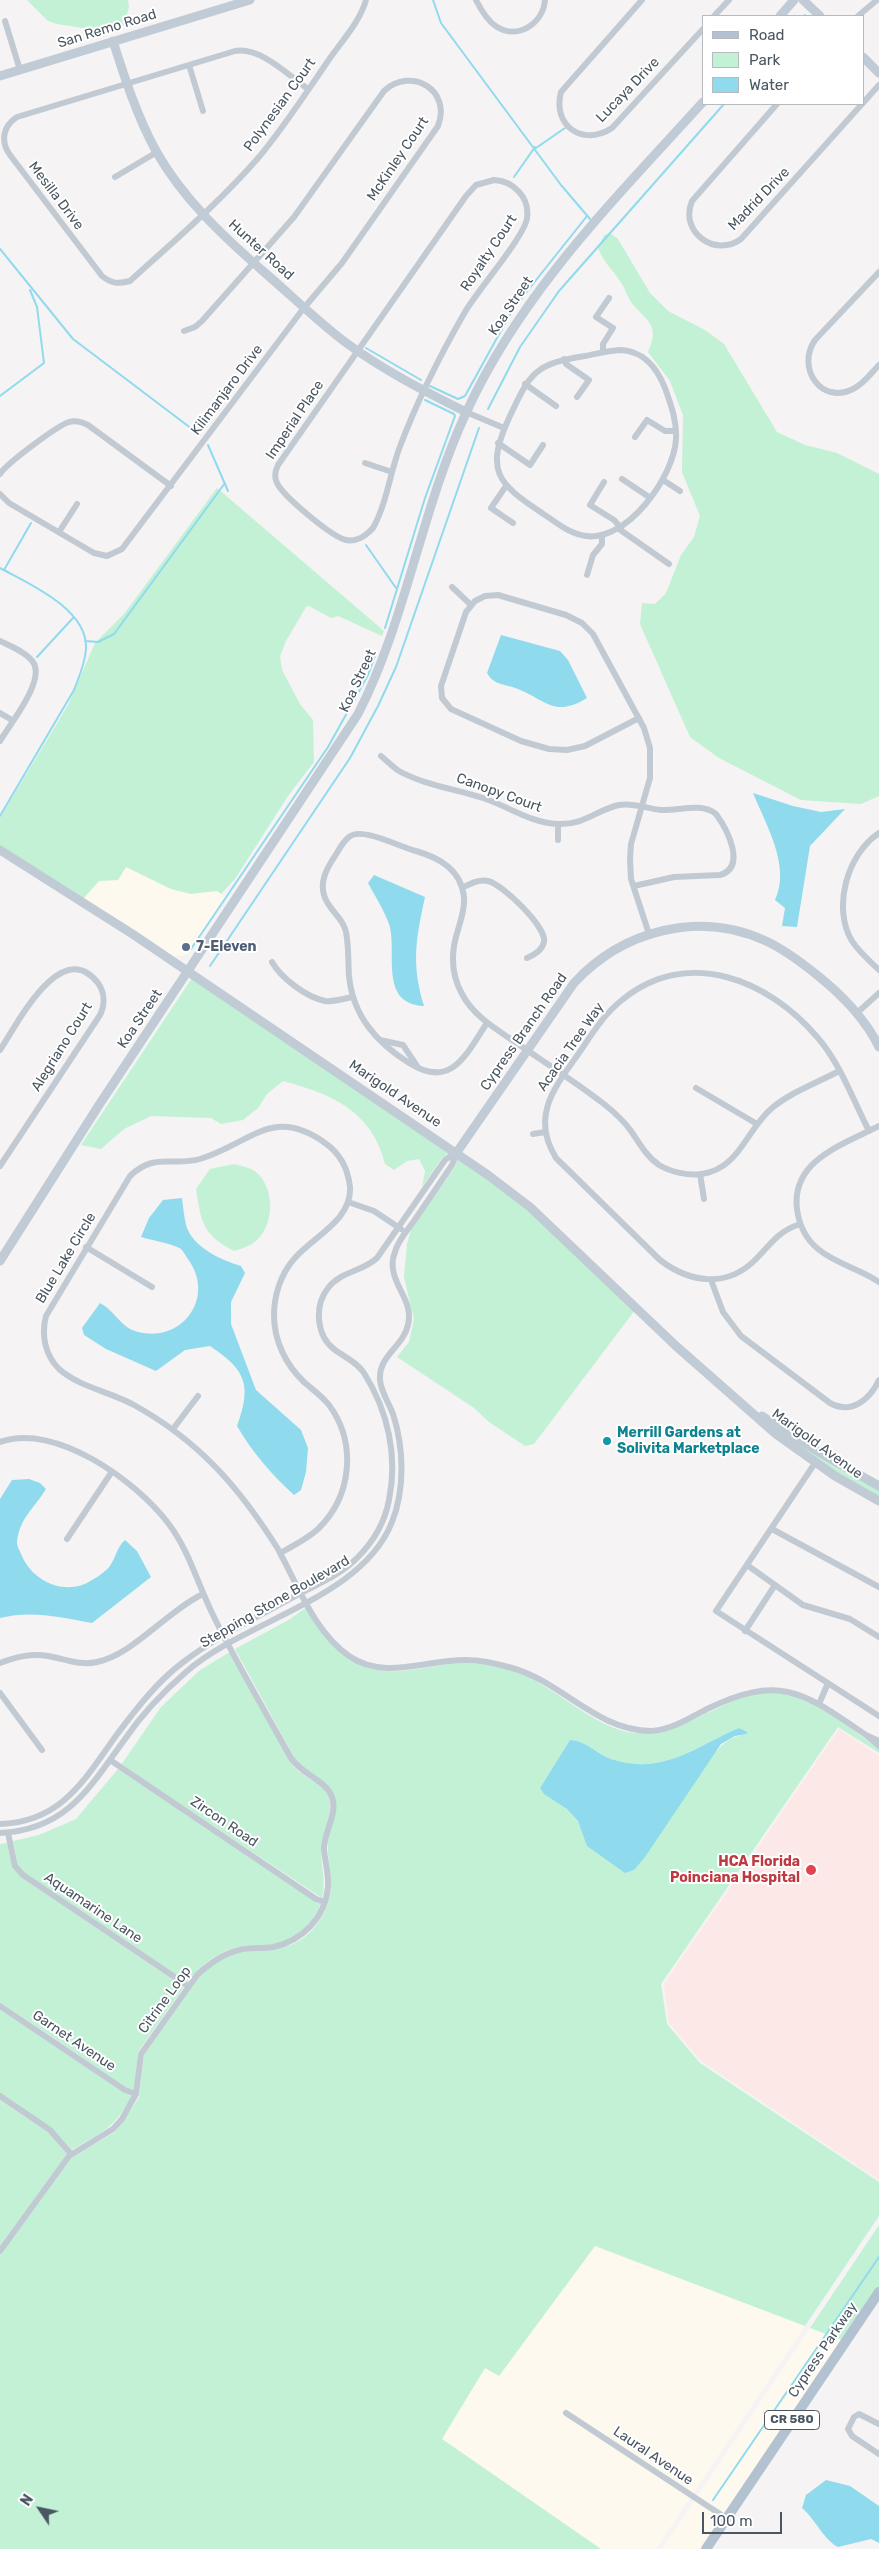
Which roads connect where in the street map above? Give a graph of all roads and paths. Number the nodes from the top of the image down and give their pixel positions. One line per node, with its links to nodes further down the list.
1 (250, 0): 10 (main road, San Remo Road)
2 (366, 0): 25 (street, Polynesian Court)
3 (476, 0): 4 (street)
4 (545, 0)
5 (642, 0): 16 (street, Lucaya Drive)
6 (729, 0): 11 (street)
7 (794, 0): 12 (main road)
8 (803, 0): 13 (main road)
9 (876, 0): 14 (street)
10 (237, 2): 17 (main road, San Remo Road)
11 (715, 15)
12 (781, 15)
13 (819, 15)
14 (859, 15)
15 (5, 21): 20 (street)
16 (702, 30)
17 (113, 42): 20 (main road, San Remo Road); 23 (main road, Hunter Road)
18 (864, 58): 21 (main road)
19 (189, 65): 23 (street); 25 (street); 30 (street)
20 (20, 70): 22 (main road, San Remo Road)
21 (879, 72)
22 (0, 76)
23 (127, 83): 31 (main road, Hunter Road); 33 (street, Mesilla Drive)
24 (879, 86): 27 (street, Madrid Drive)
25 (308, 90): 33 (street, Polynesian Court)
26 (702, 103): 47 (main road, Koa Street)
27 (864, 103)
28 (776, 105): 29 (street, Madrid Drive)
29 (862, 105)
30 (203, 111)
31 (156, 152): 32 (street); 33 (main road, Hunter Road)
32 (115, 177)
33 (202, 215): 34 (main road, Hunter Road)
34 (254, 263): 37 (main road, Hunter Road); 37 (street, McKinley Court); 38 (street, McKinley Court)
35 (879, 272): 42 (street)
36 (609, 298): 40 (street)
37 (303, 309): 39 (main road, Hunter Road); 59 (street, Kilimanjaro Drive)
38 (184, 331)
39 (357, 351): 44 (main road, Hunter Road); 44 (street, Royalty Court); 54 (street, Imperial Place)
40 (603, 352): 41 (street); 49 (street)
41 (564, 359): 43 (street); 45 (street)
42 (879, 365)
43 (525, 384): 46 (street); 48 (street)
44 (423, 390): 47 (main road, Hunter Road); 54 (street, Imperial Place)
45 (577, 397)
46 (556, 406)
47 (466, 412): 48 (street); 90 (main road, Koa Street)
48 (504, 428): 51 (street)
49 (676, 430): 50 (street); 57 (street)
50 (635, 437)
51 (498, 443): 52 (street); 60 (street)
52 (543, 445)
53 (364, 463): 54 (street)
54 (392, 472)
55 (0, 474): 59 (street)
56 (622, 478): 63 (street)
57 (663, 480): 61 (street); 63 (street)
58 (604, 482): 66 (street)
59 (171, 486): 67 (street, Kilimanjaro Drive)
60 (506, 486): 65 (street); 68 (street)
61 (680, 491)
62 (0, 494): 67 (street, Kilimanjaro Drive)
63 (649, 497): 66 (street)
64 (77, 504): 67 (street)
65 (513, 523)
66 (620, 528): 68 (street); 69 (street)
67 (59, 532)
68 (602, 536): 70 (street)
69 (670, 564)
70 (587, 575)
71 (452, 587): 72 (street)
72 (471, 605): 75 (street); 75 (street)
73 (0, 641): 76 (street)
74 (0, 714): 76 (street)
75 (639, 718): 79 (street)
76 (12, 720): 77 (street)
77 (0, 741)
78 (381, 756): 80 (street, Canopy Court)
79 (642, 807): 80 (street, Canopy Court); 84 (street); 84 (street, Canopy Court)
80 (558, 824): 82 (street)
81 (879, 833): 89 (street)
82 (558, 840)
83 (0, 850): 90 (main road, Marigold Avenue)
84 (634, 886): 86 (street)
85 (462, 888): 87 (street); 92 (street); 94 (street)
86 (649, 934): 93 (main road, Cypress Branch Road); 98 (main road, Cypress Branch Road)
87 (527, 958)
88 (272, 962): 92 (street)
89 (879, 970)
90 (188, 972): 108 (main road, Marigold Avenue); 117 (main road, Koa Street)
91 (879, 994): 93 (street)
92 (352, 997): 95 (street)
93 (857, 1013): 96 (main road, Cypress Branch Road)
94 (487, 1023): 98 (street); 99 (street)
95 (377, 1038): 99 (street); 99 (street)
96 (879, 1047)
97 (0, 1050): 109 (street, Alegriano Court)
98 (527, 1050): 101 (street); 108 (main road, Cypress Branch Road)
99 (421, 1069)
100 (839, 1071): 101 (street, Acacia Tree Way); 103 (street); 105 (street, Acacia Tree Way)
101 (563, 1076): 106 (street, Acacia Tree Way); 110 (street)
102 (696, 1088): 103 (street)
103 (756, 1124): 110 (street)
104 (879, 1126): 105 (street)
105 (869, 1131): 113 (street)
106 (546, 1132): 107 (street); 118 (street, Acacia Tree Way)
107 (534, 1134)
108 (456, 1152): 114 (street, Stepping Stone Boulevard); 115 (street, Stepping Stone Boulevard); 123 (main road, Marigold Avenue)
109 (0, 1166)
110 (700, 1174): 111 (street)
111 (704, 1199)
112 (348, 1202): 114 (street); 116 (street, Blue Lake Circle); 132 (street)
113 (800, 1224): 118 (street, Acacia Tree Way); 119 (street)
114 (399, 1227): 115 (street); 136 (street, Stepping Stone Boulevard)
115 (406, 1232): 138 (street, Stepping Stone Boulevard)
116 (86, 1247): 120 (street); 124 (street, Blue Lake Circle)
117 (1, 1256)
118 (712, 1280): 121 (street)
119 (879, 1282)
120 (152, 1287)
121 (879, 1380)
122 (198, 1396): 124 (street)
123 (743, 1404): 126 (main road, Marigold Avenue); 128 (main road, Marigold Avenue)
124 (173, 1429): 132 (street, Blue Lake Circle)
125 (0, 1442): 127 (street)
126 (815, 1463): 129 (main road, Marigold Avenue); 130 (street)
127 (111, 1473): 131 (street); 137 (street)
128 (879, 1486)
129 (879, 1501)
130 (772, 1529): 133 (street); 135 (street)
131 (67, 1539)
132 (280, 1553): 136 (street, Blue Lake Circle)
133 (747, 1565): 134 (street); 139 (street)
134 (775, 1585): 139 (street); 141 (street)
135 (879, 1587)
136 (302, 1593): 138 (street, Blue Lake Circle); 140 (street, Stepping Stone Boulevard)
137 (203, 1594): 140 (street); 143 (street)
138 (306, 1601): 142 (street, Stepping Stone Boulevard); 146 (street, Blue Lake Circle)
139 (745, 1631): 144 (street)
140 (223, 1635): 142 (street); 153 (street, Stepping Stone Boulevard)
141 (879, 1637)
142 (228, 1644): 152 (street, Stepping Stone Boulevard); 156 (street, Citrine Loop)
143 (0, 1664)
144 (828, 1683): 146 (street); 147 (street)
145 (0, 1692): 151 (street)
146 (819, 1704): 148 (street, Blue Lake Circle)
147 (879, 1716)
148 (866, 1735): 149 (street); 150 (street)
149 (879, 1741)
150 (879, 1746)
151 (42, 1750)
152 (110, 1760): 155 (street, Stepping Stone Boulevard); 156 (street, Zircon Road)
153 (0, 1824)
154 (0, 1833): 155 (street, Stepping Stone Boulevard)
155 (8, 1833): 157 (street, Aquamarine Lane)
156 (325, 1902): 157 (street, Citrine Loop)
157 (188, 1986): 159 (street, Citrine Loop)
158 (0, 2006): 159 (street, Garnet Avenue)
159 (136, 2094): 161 (street, Citrine Loop)
160 (0, 2096): 161 (street)
161 (71, 2154): 162 (street, Citrine Loop)
162 (0, 2251)
163 (879, 2292): 167 (main road, Cypress Parkway / CR 580)
164 (566, 2412): 167 (street, Laural Avenue)
165 (879, 2424): 166 (street)
166 (879, 2454)
167 (726, 2518): 168 (main road, Cypress Parkway / CR 580)
168 (706, 2549)

